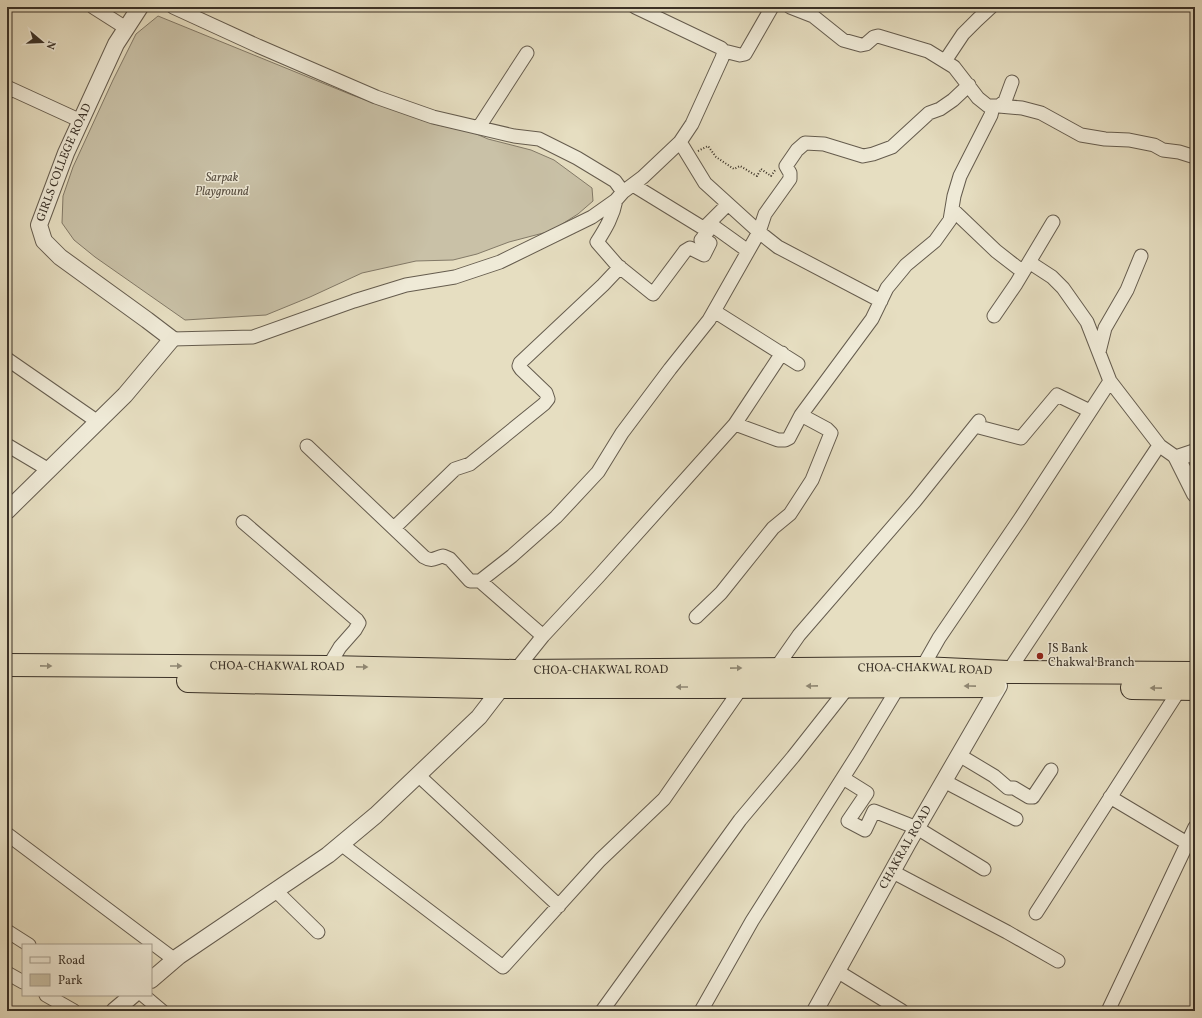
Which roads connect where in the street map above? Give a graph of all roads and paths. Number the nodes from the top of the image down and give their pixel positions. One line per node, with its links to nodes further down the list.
1 (93, 7): 8 (street)
2 (140, 7): 8 (street, GIRLS COLLEGE ROAD)
3 (173, 7): 17 (street)
4 (635, 7): 9 (street)
5 (772, 7): 9 (street)
6 (790, 7): 11 (street)
7 (991, 7): 11 (street)
8 (126, 28): 16 (street, GIRLS COLLEGE ROAD)
9 (724, 51): 18 (street)
10 (527, 53): 17 (street)
11 (945, 61): 13 (street)
12 (1012, 82): 15 (street)
13 (969, 85): 15 (street); 21 (street)
14 (7, 93): 16 (street)
15 (996, 106): 20 (street); 24 (street)
16 (81, 121): 35 (street, GIRLS COLLEGE ROAD)
17 (479, 127): 22 (street)
18 (680, 142): 19 (street); 22 (street)
19 (689, 157): 21 (path); 23 (street)
20 (1195, 158)
21 (786, 166): 27 (street)
22 (624, 192): 26 (street); 31 (street); 35 (street)
23 (728, 204): 26 (street); 27 (street)
24 (952, 209): 30 (street); 32 (street)
25 (1053, 222): 30 (street)
26 (707, 226): 28 (street); 31 (street)
27 (759, 232): 28 (street); 32 (street)
28 (748, 251): 33 (street)
29 (1141, 256): 36 (street)
30 (1026, 267): 34 (street); 36 (street)
31 (620, 268): 54 (street)
32 (881, 301): 42 (street)
33 (714, 311): 37 (street); 55 (street)
34 (994, 316)
35 (172, 339): 43 (street)
36 (1099, 352): 40 (street)
37 (782, 354): 39 (street); 44 (street)
38 (7, 359): 43 (street)
39 (798, 364)
40 (1110, 381): 41 (street); 47 (street)
41 (1090, 411): 60 (street); 61 (street)
42 (801, 415): 44 (street); 56 (street)
43 (98, 422): 50 (street)
44 (735, 424): 57 (street)
45 (7, 445): 50 (street)
46 (307, 446): 54 (street)
47 (1160, 446): 49 (street); 65 (street)
48 (1195, 452): 49 (street)
49 (1177, 458): 51 (street)
50 (49, 470): 52 (street)
51 (1195, 494)
52 (7, 511)
53 (243, 522): 59 (street)
54 (394, 528): 55 (street)
55 (480, 581): 57 (street)
56 (696, 617)
57 (543, 636): 64 (street)
58 (7, 665): 59 (highway, CHOA-CHAKWAL ROAD, one-way to 59)
59 (328, 667): 64 (highway, CHOA-CHAKWAL ROAD, one-way to 64)
60 (776, 668): 61 (highway, CHOA-CHAKWAL ROAD); 64 (highway, CHOA-CHAKWAL ROAD, one-way to 60)
61 (922, 668): 65 (highway, CHOA-CHAKWAL ROAD)
62 (1195, 673): 65 (highway, CHOA-CHAKWAL ROAD)
63 (7, 679): 64 (highway)
64 (509, 679): 68 (highway, one-way to 64); 72 (street)
65 (1003, 679): 67 (highway, one-way to 67); 69 (highway, one-way to 65); 70 (street, CHAKRAL ROAD)
66 (849, 686): 67 (highway); 68 (highway, one-way to 68); 102 (street)
67 (899, 686): 73 (street)
68 (742, 687): 85 (street)
69 (1188, 689): 75 (street)
70 (959, 755): 71 (street); 74 (street, CHAKRAL ROAD)
71 (1051, 770)
72 (418, 775): 81 (street); 85 (street)
73 (843, 778): 78 (street); 103 (street)
74 (944, 781): 76 (street); 78 (street, CHAKRAL ROAD)
75 (1110, 797): 80 (street); 86 (street)
76 (1016, 819)
77 (1195, 827): 80 (street)
78 (917, 828): 82 (street); 83 (street, CHAKRAL ROAD)
79 (7, 834): 90 (street)
80 (1187, 843): 106 (street)
81 (341, 844): 84 (street); 85 (street)
82 (984, 869)
83 (892, 872): 91 (street); 92 (street, CHAKRAL ROAD)
84 (275, 890): 88 (street); 90 (street)
85 (559, 906)
86 (1036, 913)
87 (7, 931): 89 (street)
88 (318, 932)
89 (28, 944)
90 (175, 960): 94 (street)
91 (1058, 962)
92 (837, 972): 104 (street, CHAKRAL ROAD); 105 (street)
93 (7, 973): 95 (street)
94 (152, 979)
95 (22, 981)
96 (48, 996): 99 (street)
97 (133, 996): 100 (street)
98 (144, 996): 101 (street)
99 (74, 1011)
100 (114, 1011)
101 (162, 1011)
102 (602, 1011)
103 (701, 1011)
104 (815, 1011)
105 (902, 1011)
106 (1108, 1011)

